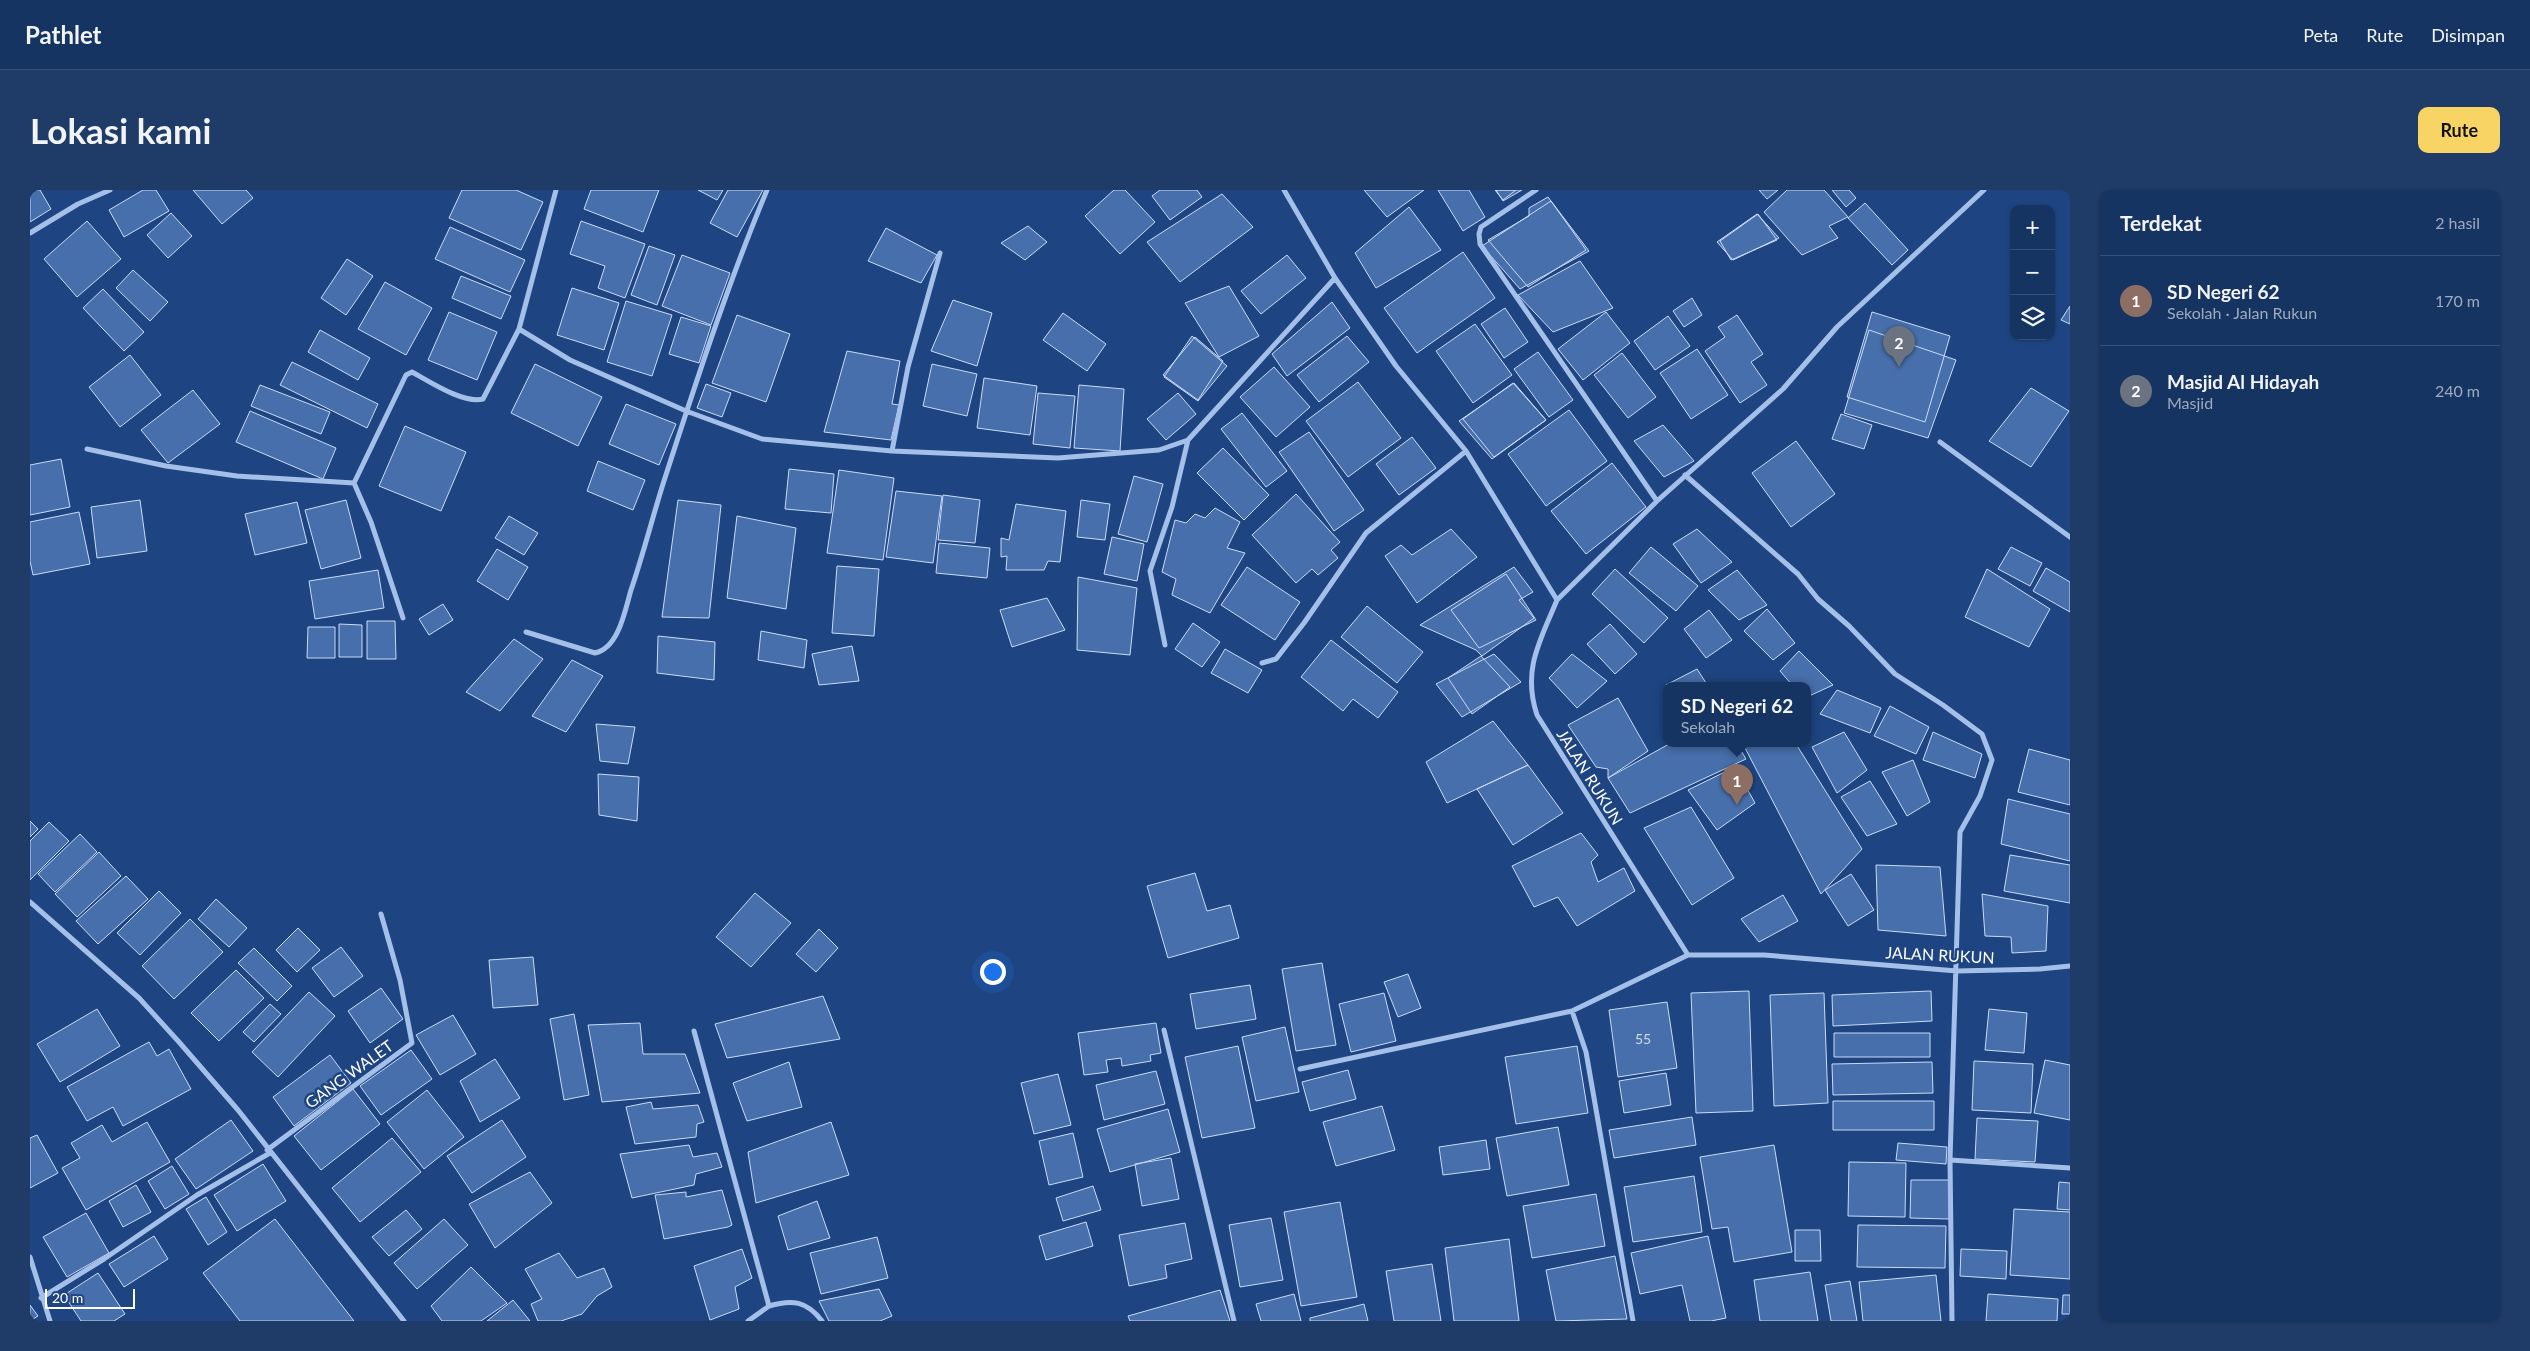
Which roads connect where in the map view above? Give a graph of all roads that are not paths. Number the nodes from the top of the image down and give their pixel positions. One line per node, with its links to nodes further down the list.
1 (110, 190): 7 (street)
2 (556, 190): 10 (street)
3 (767, 190): 11 (street)
4 (1284, 190): 9 (street)
5 (1536, 190): 19 (street)
6 (1984, 190): 17 (street)
7 (30, 233)
8 (940, 253): 15 (street)
9 (1335, 278): 12 (street); 16 (street)
10 (519, 329): 11 (street); 18 (street)
11 (686, 411): 15 (street); 23 (street)
12 (1188, 440): 15 (street); 24 (street)
13 (1940, 442): 20 (street)
14 (88, 449): 18 (street)
15 (892, 451)
16 (1466, 452): 21 (street); 25 (street)
17 (1685, 474): 19 (street); 30 (street)
18 (354, 483): 22 (street)
19 (1657, 501): 21 (street)
20 (2070, 537)
21 (1557, 600): 28 (street, JALAN RUKUN)
22 (403, 618)
23 (526, 632)
24 (1165, 645)
25 (1262, 663)
26 (30, 902): 35 (street)
27 (381, 914): 35 (street, GANG WALET)
28 (1688, 954): 30 (street, JALAN RUKUN); 31 (street, JALAN RUKUN)
29 (2070, 966): 30 (street, JALAN RUKUN)
30 (1957, 971): 36 (street)
31 (1572, 1011): 34 (street, JALAN RUKUN); 46 (street)
32 (1164, 1030): 45 (street)
33 (694, 1031): 40 (street)
34 (1300, 1069)
35 (268, 1151): 39 (street); 42 (street)
36 (1950, 1160): 37 (street); 47 (street)
37 (2070, 1168)
38 (30, 1257): 39 (street)
39 (41, 1298): 41 (street)
40 (769, 1306): 43 (street); 44 (street)
41 (50, 1321)
42 (404, 1321)
43 (748, 1321)
44 (822, 1321)
45 (1234, 1321)
46 (1634, 1321)
47 (1952, 1321)

